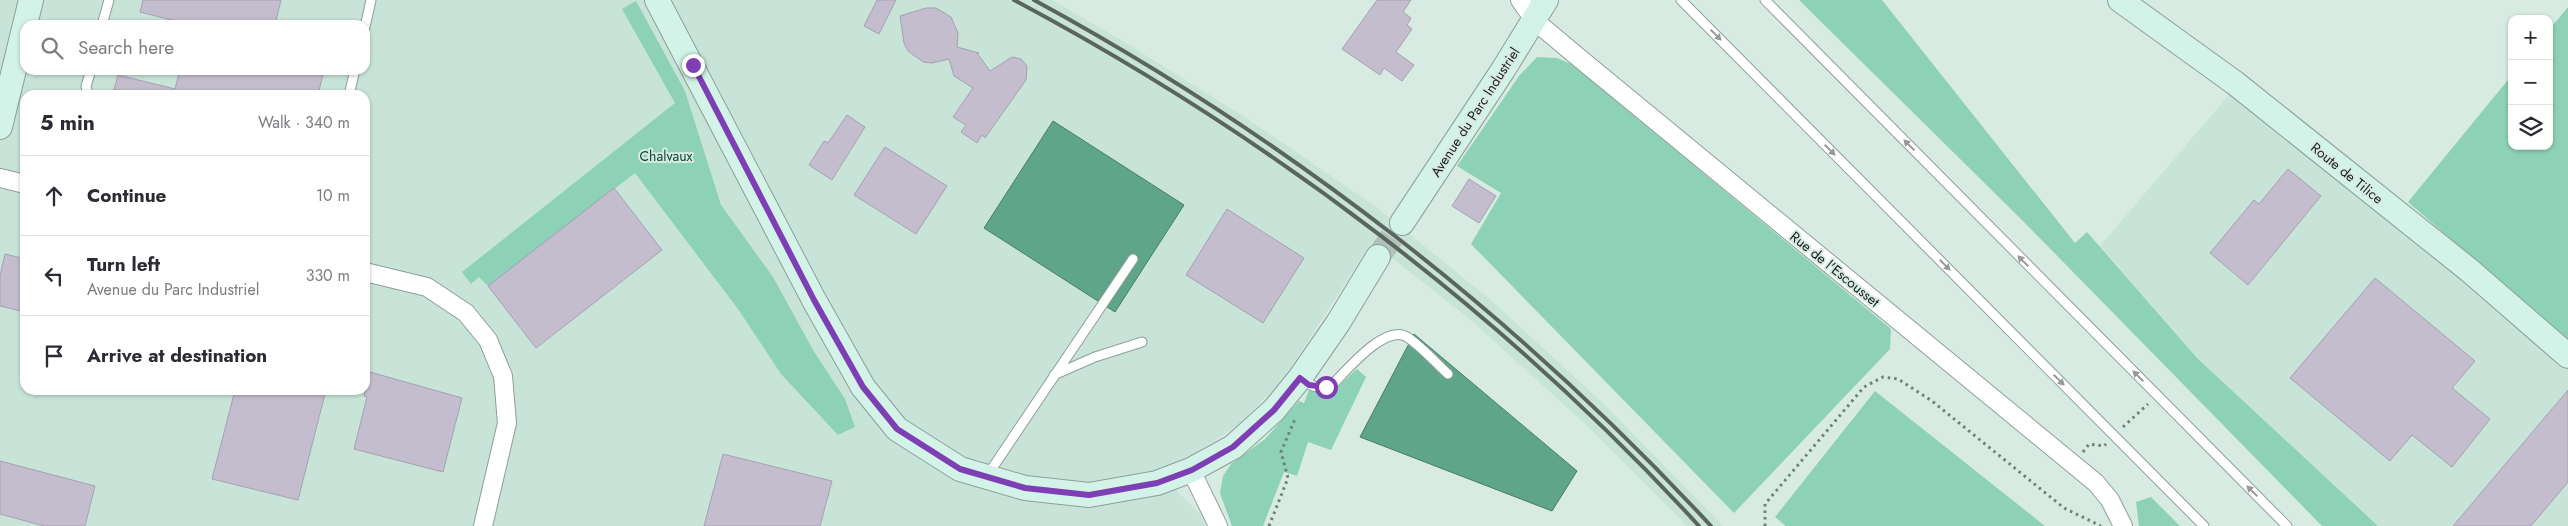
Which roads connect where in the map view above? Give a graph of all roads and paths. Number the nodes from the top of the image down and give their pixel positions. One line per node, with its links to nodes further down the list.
1 (31, 0): 10 (street)
2 (109, 0): 11 (lane)
3 (371, 0): 12 (lane)
4 (657, 0): 32 (street)
5 (1520, 0): 13 (street, Rue de l'Escousset)
6 (1546, 0): 13 (street, Avenue du Parc Industriel)
7 (1681, 0): 39 (lane, one-way to 39)
8 (1765, 0): 40 (lane, one-way to 8)
9 (2120, 0): 27 (street, Route de Tilice)
10 (26, 20)
11 (103, 20)
12 (367, 20)
13 (1535, 20): 22 (street, Avenue du Parc Industriel); 38 (street, Rue de l'Escousset)
14 (20, 45): 19 (street)
15 (89, 75): 17 (lane)
16 (354, 75): 18 (lane)
17 (87, 90)
18 (350, 90)
19 (0, 127)
20 (0, 178): 21 (street)
21 (20, 183)
22 (1402, 223)
23 (1378, 257): 30 (street)
24 (1133, 259): 29 (lane)
25 (370, 273): 33 (street)
26 (1142, 342): 29 (lane)
27 (2568, 356)
28 (1448, 374): 30 (lane)
29 (1053, 375): 32 (lane)
30 (1305, 382): 31 (street); 35 (path)
31 (1192, 470): 32 (street); 34 (street)
32 (986, 478)
33 (483, 526)
34 (1218, 526)
35 (1269, 526)
36 (1765, 526): 37 (path)
37 (2102, 526)
38 (2123, 526)
39 (2204, 526)
40 (2287, 526)

